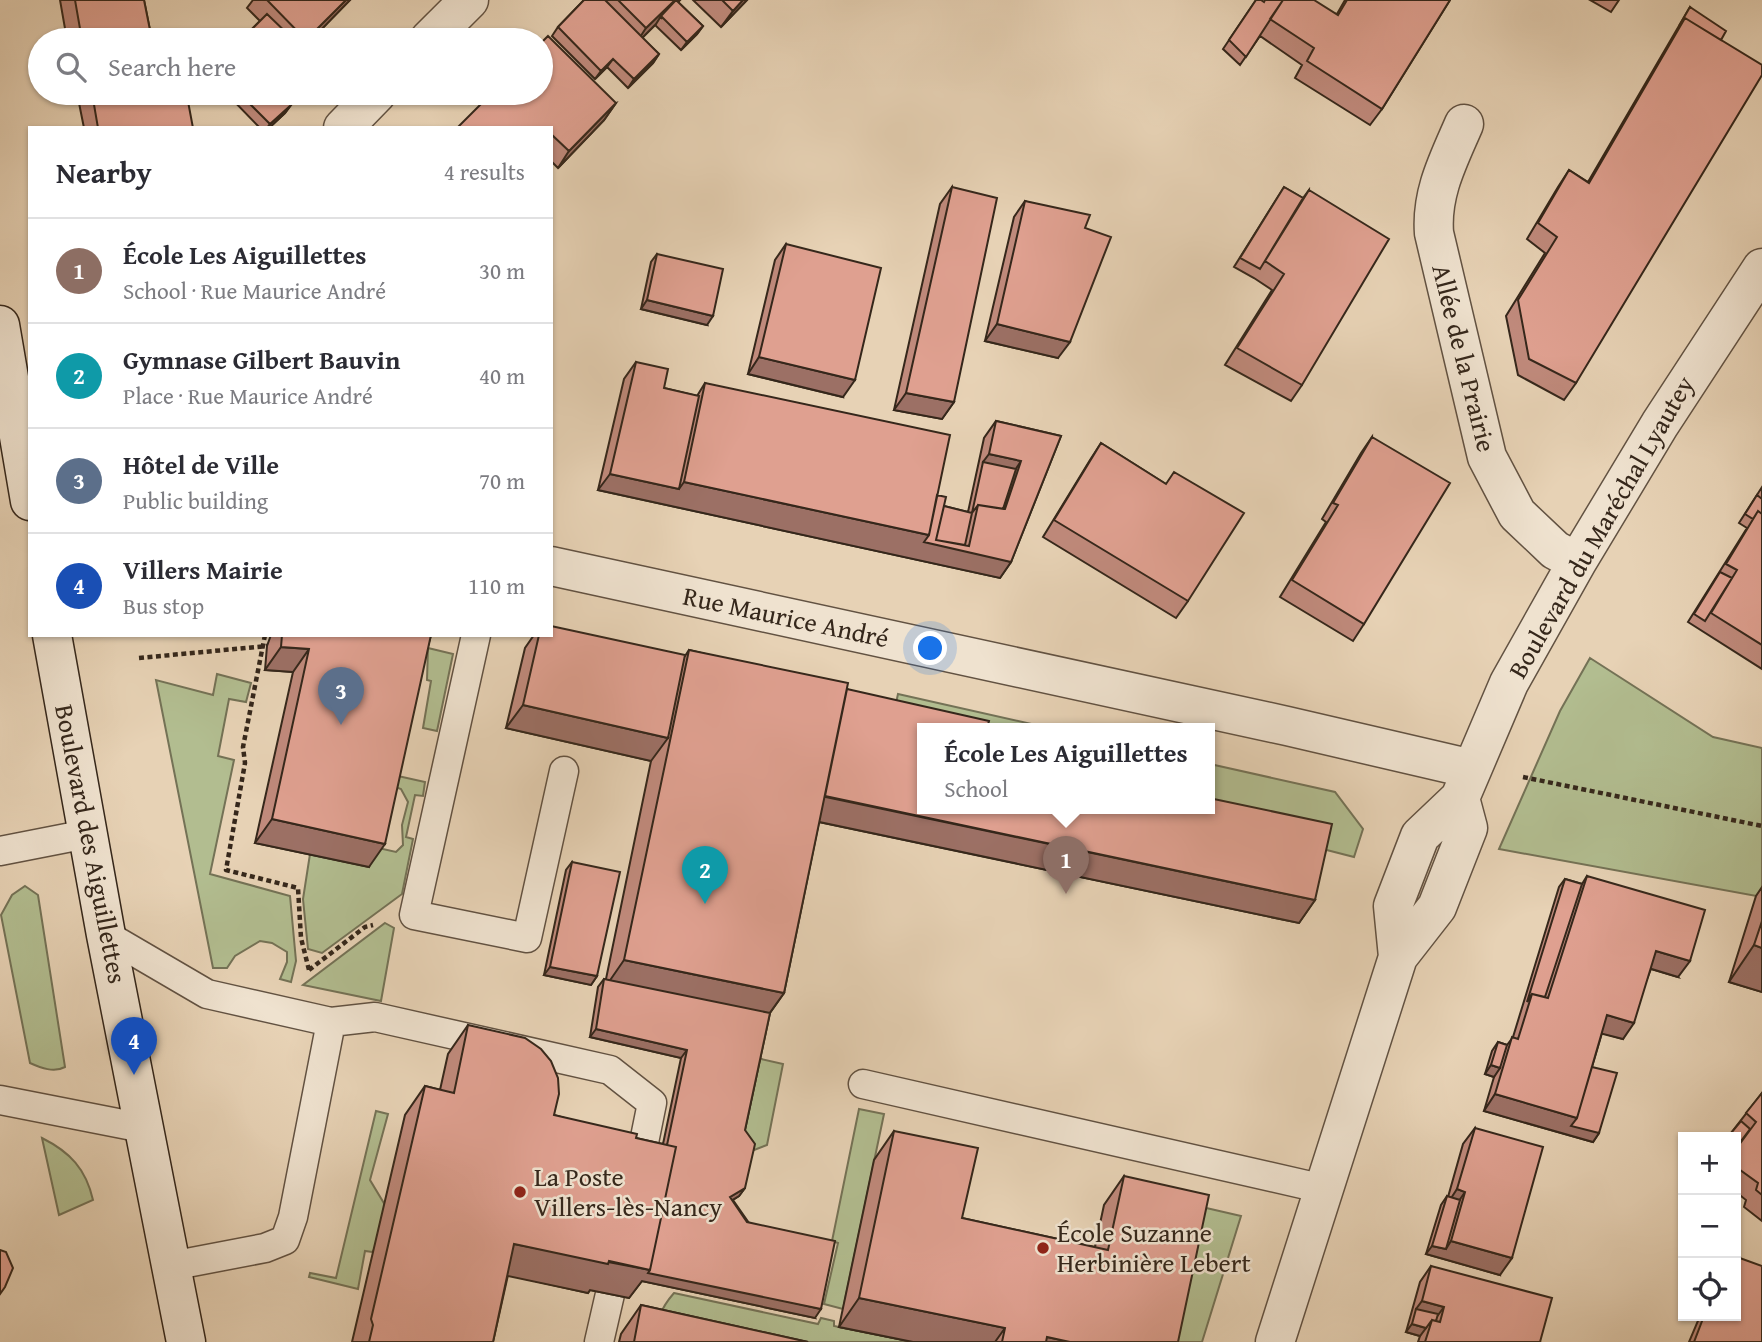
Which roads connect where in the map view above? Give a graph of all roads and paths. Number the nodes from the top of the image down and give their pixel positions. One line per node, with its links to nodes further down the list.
1 (469, 0): 2 (street)
2 (441, 28)
3 (365, 105): 5 (street)
4 (1464, 124): 10 (street, Allée de la Prairie)
5 (345, 126)
6 (1762, 268): 10 (street, Boulevard du Maréchal Lyautey)
7 (0, 325): 8 (street)
8 (20, 453): 9 (street)
9 (28, 491)
10 (1577, 562): 19 (street, Boulevard du Maréchal Lyautey)
11 (553, 566): 19 (street, Rue Maurice André)
12 (52, 637): 21 (street, Boulevard des Aiguillettes)
13 (265, 637): 15 (path)
14 (476, 637): 23 (lane)
15 (265, 645): 16 (path); 25 (path)
16 (139, 658)
17 (564, 771): 23 (lane)
18 (1513, 775): 20 (path)
19 (1466, 783): 32 (street)
20 (1762, 826)
21 (87, 834): 22 (lane); 24 (street, Boulevard des Aiguillettes)
22 (0, 851)
23 (414, 915): 25 (path)
24 (106, 935): 26 (lane); 30 (street, Boulevard des Aiguillettes)
25 (309, 970): 26 (path)
26 (291, 1013): 27 (lane)
27 (331, 1022): 31 (lane); 33 (lane)
28 (863, 1084): 32 (lane)
29 (0, 1100): 30 (lane)
30 (143, 1128): 33 (street, Boulevard des Aiguillettes)
31 (638, 1172)
32 (1324, 1189): 37 (street)
33 (171, 1266): 35 (street, Boulevard des Aiguillettes)
34 (610, 1294): 36 (lane)
35 (186, 1342)
36 (599, 1342)
37 (1275, 1342)

